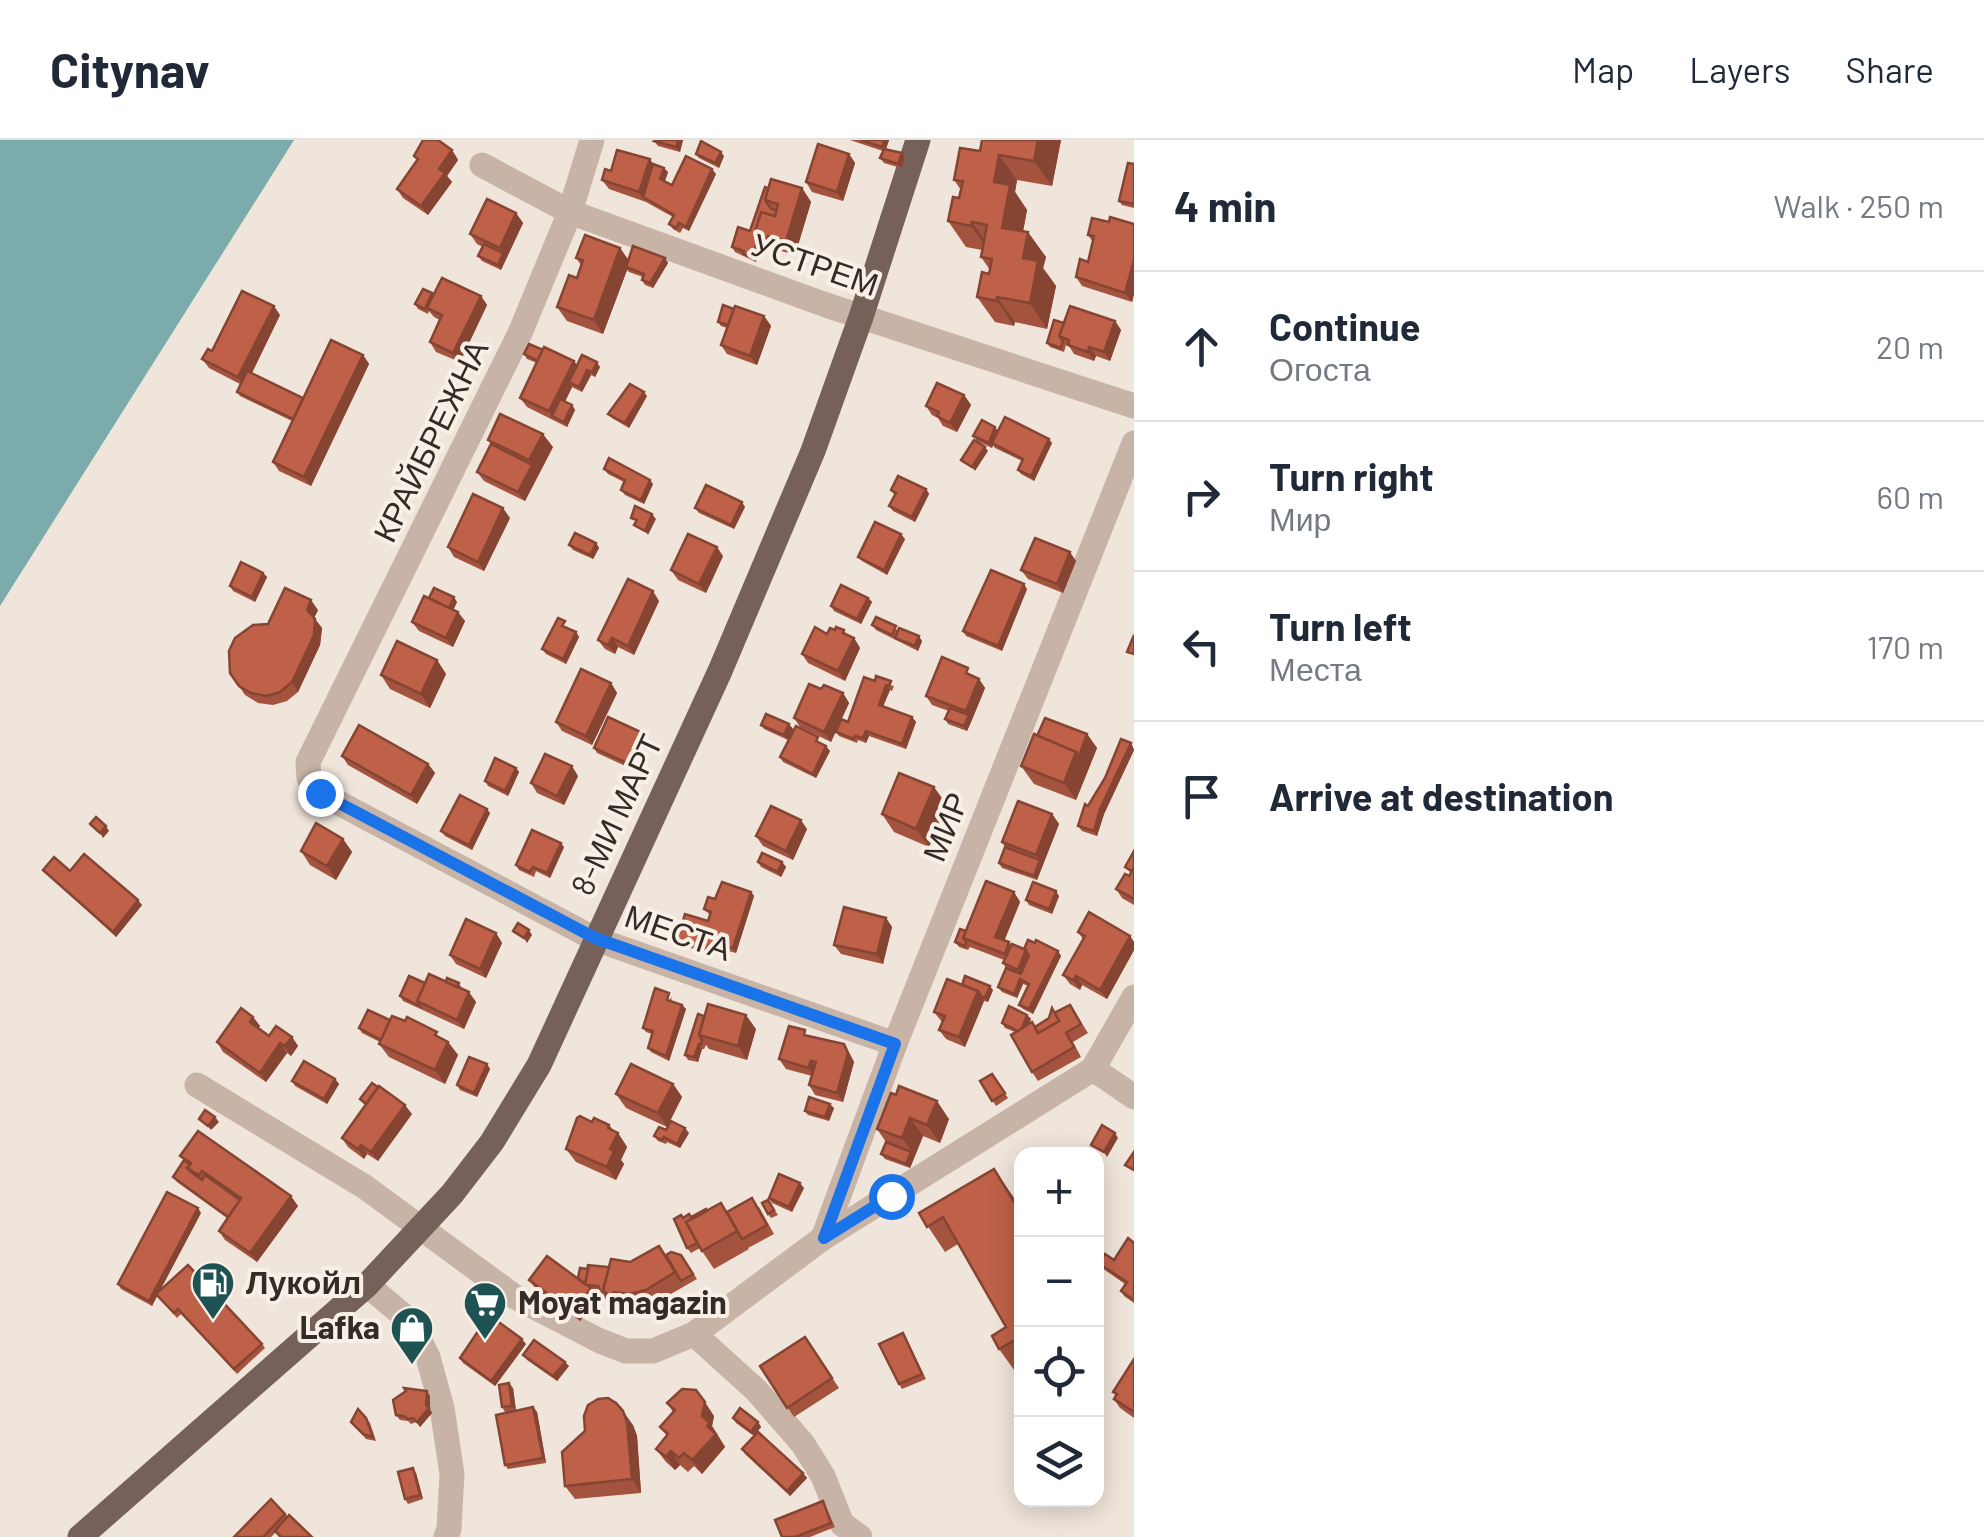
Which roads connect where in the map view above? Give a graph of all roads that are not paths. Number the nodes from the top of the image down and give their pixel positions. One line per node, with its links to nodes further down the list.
1 (592, 140): 4 (street, КРАЙБРЕЖНА)
2 (918, 140): 5 (main road, 8-МИ МАРТ)
3 (482, 165): 4 (street, УСТРЕМ)
4 (570, 212): 5 (street, УСТРЕМ); 8 (street, КРАЙБРЕЖНА)
5 (861, 317): 6 (street, УСТРЕМ); 9 (main road, 8-МИ МАРТ)
6 (1134, 406)
7 (1134, 442): 11 (street, МИР)
8 (308, 762): 9 (street, МЕСТА)
9 (595, 938): 11 (street, МЕСТА); 15 (main road, 8-МИ МАРТ)
10 (1134, 996): 12 (street)
11 (895, 1044): 16 (street, МИР)
12 (1093, 1069): 14 (street); 16 (street)
13 (197, 1085): 15 (street)
14 (1134, 1097)
15 (420, 1226): 17 (main road, 8-МИ МАРТ); 18 (street)
16 (824, 1238): 18 (street)
17 (367, 1285): 20 (main road, 8-МИ МАРТ); 21 (street)
18 (694, 1334): 19 (street)
19 (851, 1530)
20 (80, 1537)
21 (446, 1537)

